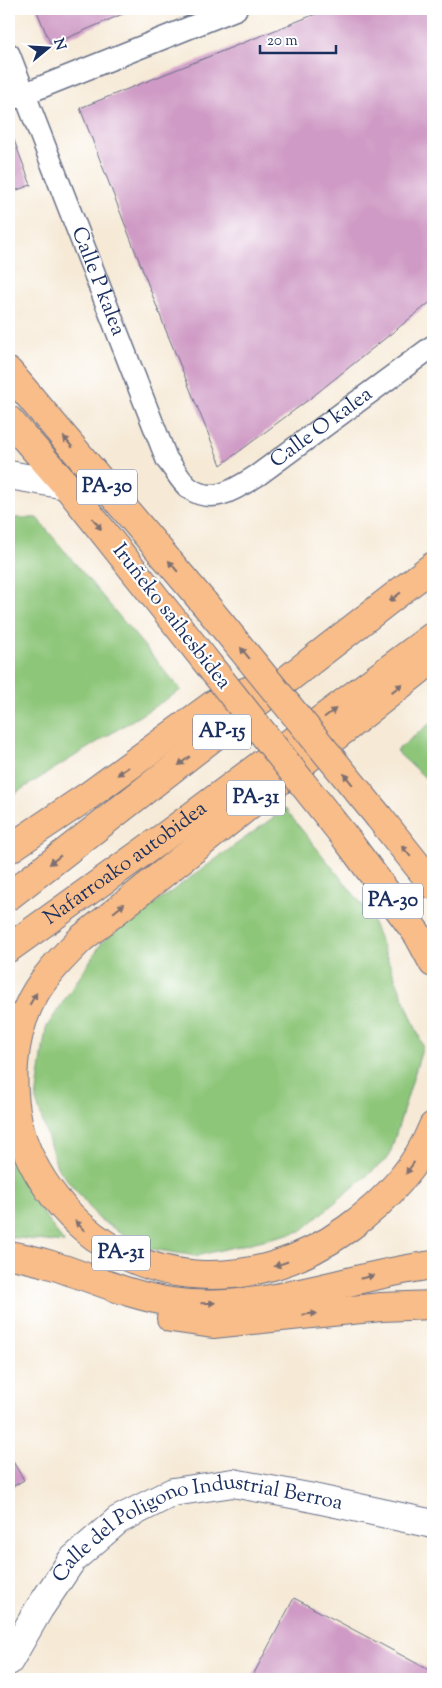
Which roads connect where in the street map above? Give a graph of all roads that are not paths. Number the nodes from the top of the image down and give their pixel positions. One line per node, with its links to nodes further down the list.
1 (236, 9): 3 (street)
2 (9, 54): 3 (street, Calle P kalea)
3 (17, 98): 9 (street, Calle P kalea)
4 (433, 346): 9 (street, Calle O kalea)
5 (9, 372): 15 (highway, Iruñeko saihesbidea / PA-30, one-way to 5, bridge)
6 (9, 420): 8 (highway, Iruñeko saihesbidea / PA-30)
7 (9, 476): 8 (street)
8 (66, 485): 18 (highway, Iruñeko saihesbidea / PA-30, one-way to 18, bridge)
9 (205, 495)
10 (433, 566): 13 (highway, Nafarroako autobidea / AP-15, one-way to 13)
11 (433, 636): 17 (highway, Nafarroako autobidea / AP-15, one-way to 11)
12 (433, 660): 19 (highway, PA-31, one-way to 12)
13 (301, 671): 14 (highway, one-way to 14); 16 (highway, Nafarroako autobidea / AP-15, one-way to 16)
14 (9, 849)
15 (433, 885)
16 (9, 896)
17 (9, 948)
18 (433, 963)
19 (433, 1126)
20 (9, 1255): 21 (highway, one-way to 21)
21 (433, 1265)
22 (9, 1266): 23 (highway, one-way to 23)
23 (433, 1305)
24 (433, 1524): 25 (street, Calle del Poligono Industrial Berroa)
25 (9, 1660)

